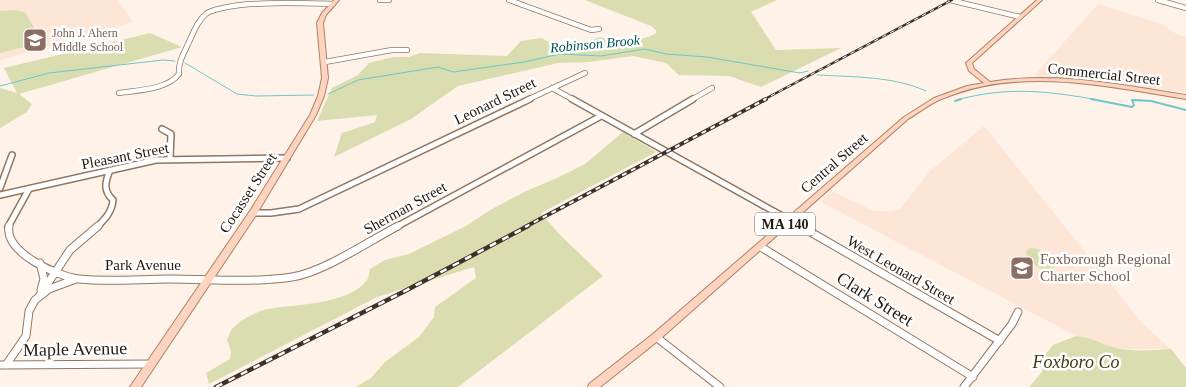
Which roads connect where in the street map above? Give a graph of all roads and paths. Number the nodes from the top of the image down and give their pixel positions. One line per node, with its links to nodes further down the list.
1 (380, 0): 2 (street)
2 (390, 0)
3 (509, 0): 10 (street)
4 (950, 0): 9 (street)
5 (1040, 0): 9 (main road)
6 (1158, 0): 8 (street)
7 (335, 2): 12 (main road, Cocasset Street); 17 (street)
8 (1186, 8)
9 (1020, 17): 14 (main road)
10 (599, 29)
11 (407, 50): 12 (street)
12 (325, 62): 24 (main road, Cocasset Street)
13 (585, 73): 15 (street)
14 (989, 84): 18 (main road, Commercial Street / MA 140); 30 (main road, Central Street / MA 140)
15 (552, 88): 19 (street, Leonard Street); 29 (street, Leonard Street)
16 (712, 88): 21 (street)
17 (119, 93)
18 (1186, 96)
19 (601, 116): 21 (street, Leonard Street); 35 (street, Sherman Street)
20 (162, 129): 23 (street)
21 (634, 134): 30 (street, Leonard Street)
22 (12, 155): 26 (street)
23 (170, 158): 24 (street, Pleasant Street); 25 (street, Pleasant Street)
24 (287, 158): 29 (main road, Cocasset Street)
25 (110, 170): 27 (street, Pleasant Street); 33 (street)
26 (0, 188)
27 (29, 189): 28 (street, Pleasant Street); 32 (street, Park Avenue)
28 (0, 196)
29 (253, 213): 35 (main road, Cocasset Street)
30 (790, 220): 31 (main road, Central Street / MA 140); 39 (street, West Leonard Street)
31 (761, 246): 38 (main road, Central Street / MA 140); 42 (street, Clark Street)
32 (40, 263): 33 (street, Park Avenue); 36 (street)
33 (57, 272): 34 (street, Park Avenue); 36 (street)
34 (78, 278): 35 (street, Park Avenue); 36 (street, Park Avenue)
35 (208, 280): 40 (main road, Cocasset Street)
36 (40, 295): 41 (street)
37 (1018, 312): 39 (street)
38 (656, 337): 44 (main road, Central Street / MA 140); 45 (street)
39 (1000, 341): 42 (street)
40 (151, 364): 41 (street, Maple Avenue); 43 (main road, Cocasset Street)
41 (3, 365)
42 (973, 377): 46 (street)
43 (135, 387)
44 (593, 387)
45 (720, 387)
46 (964, 387)

